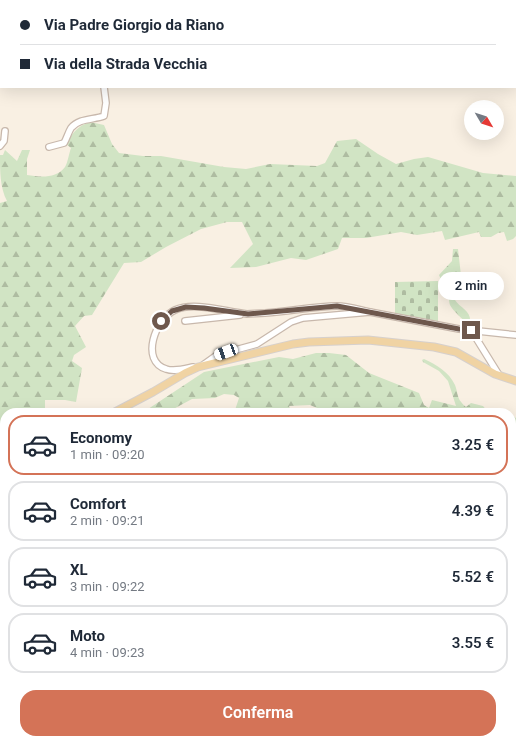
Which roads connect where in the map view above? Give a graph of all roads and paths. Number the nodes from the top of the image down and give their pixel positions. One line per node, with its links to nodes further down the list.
1 (104, 88): 4 (street)
2 (5, 131): 3 (street)
3 (0, 146)
4 (49, 147)
5 (370, 312): 6 (street); 8 (street); 10 (street)
6 (248, 314): 7 (street); 10 (street)
7 (185, 321)
8 (471, 330): 9 (street); 11 (street)
9 (516, 334)
10 (202, 366): 11 (main road); 13 (main road)
11 (499, 376): 12 (main road)
12 (516, 381)
13 (123, 408)

